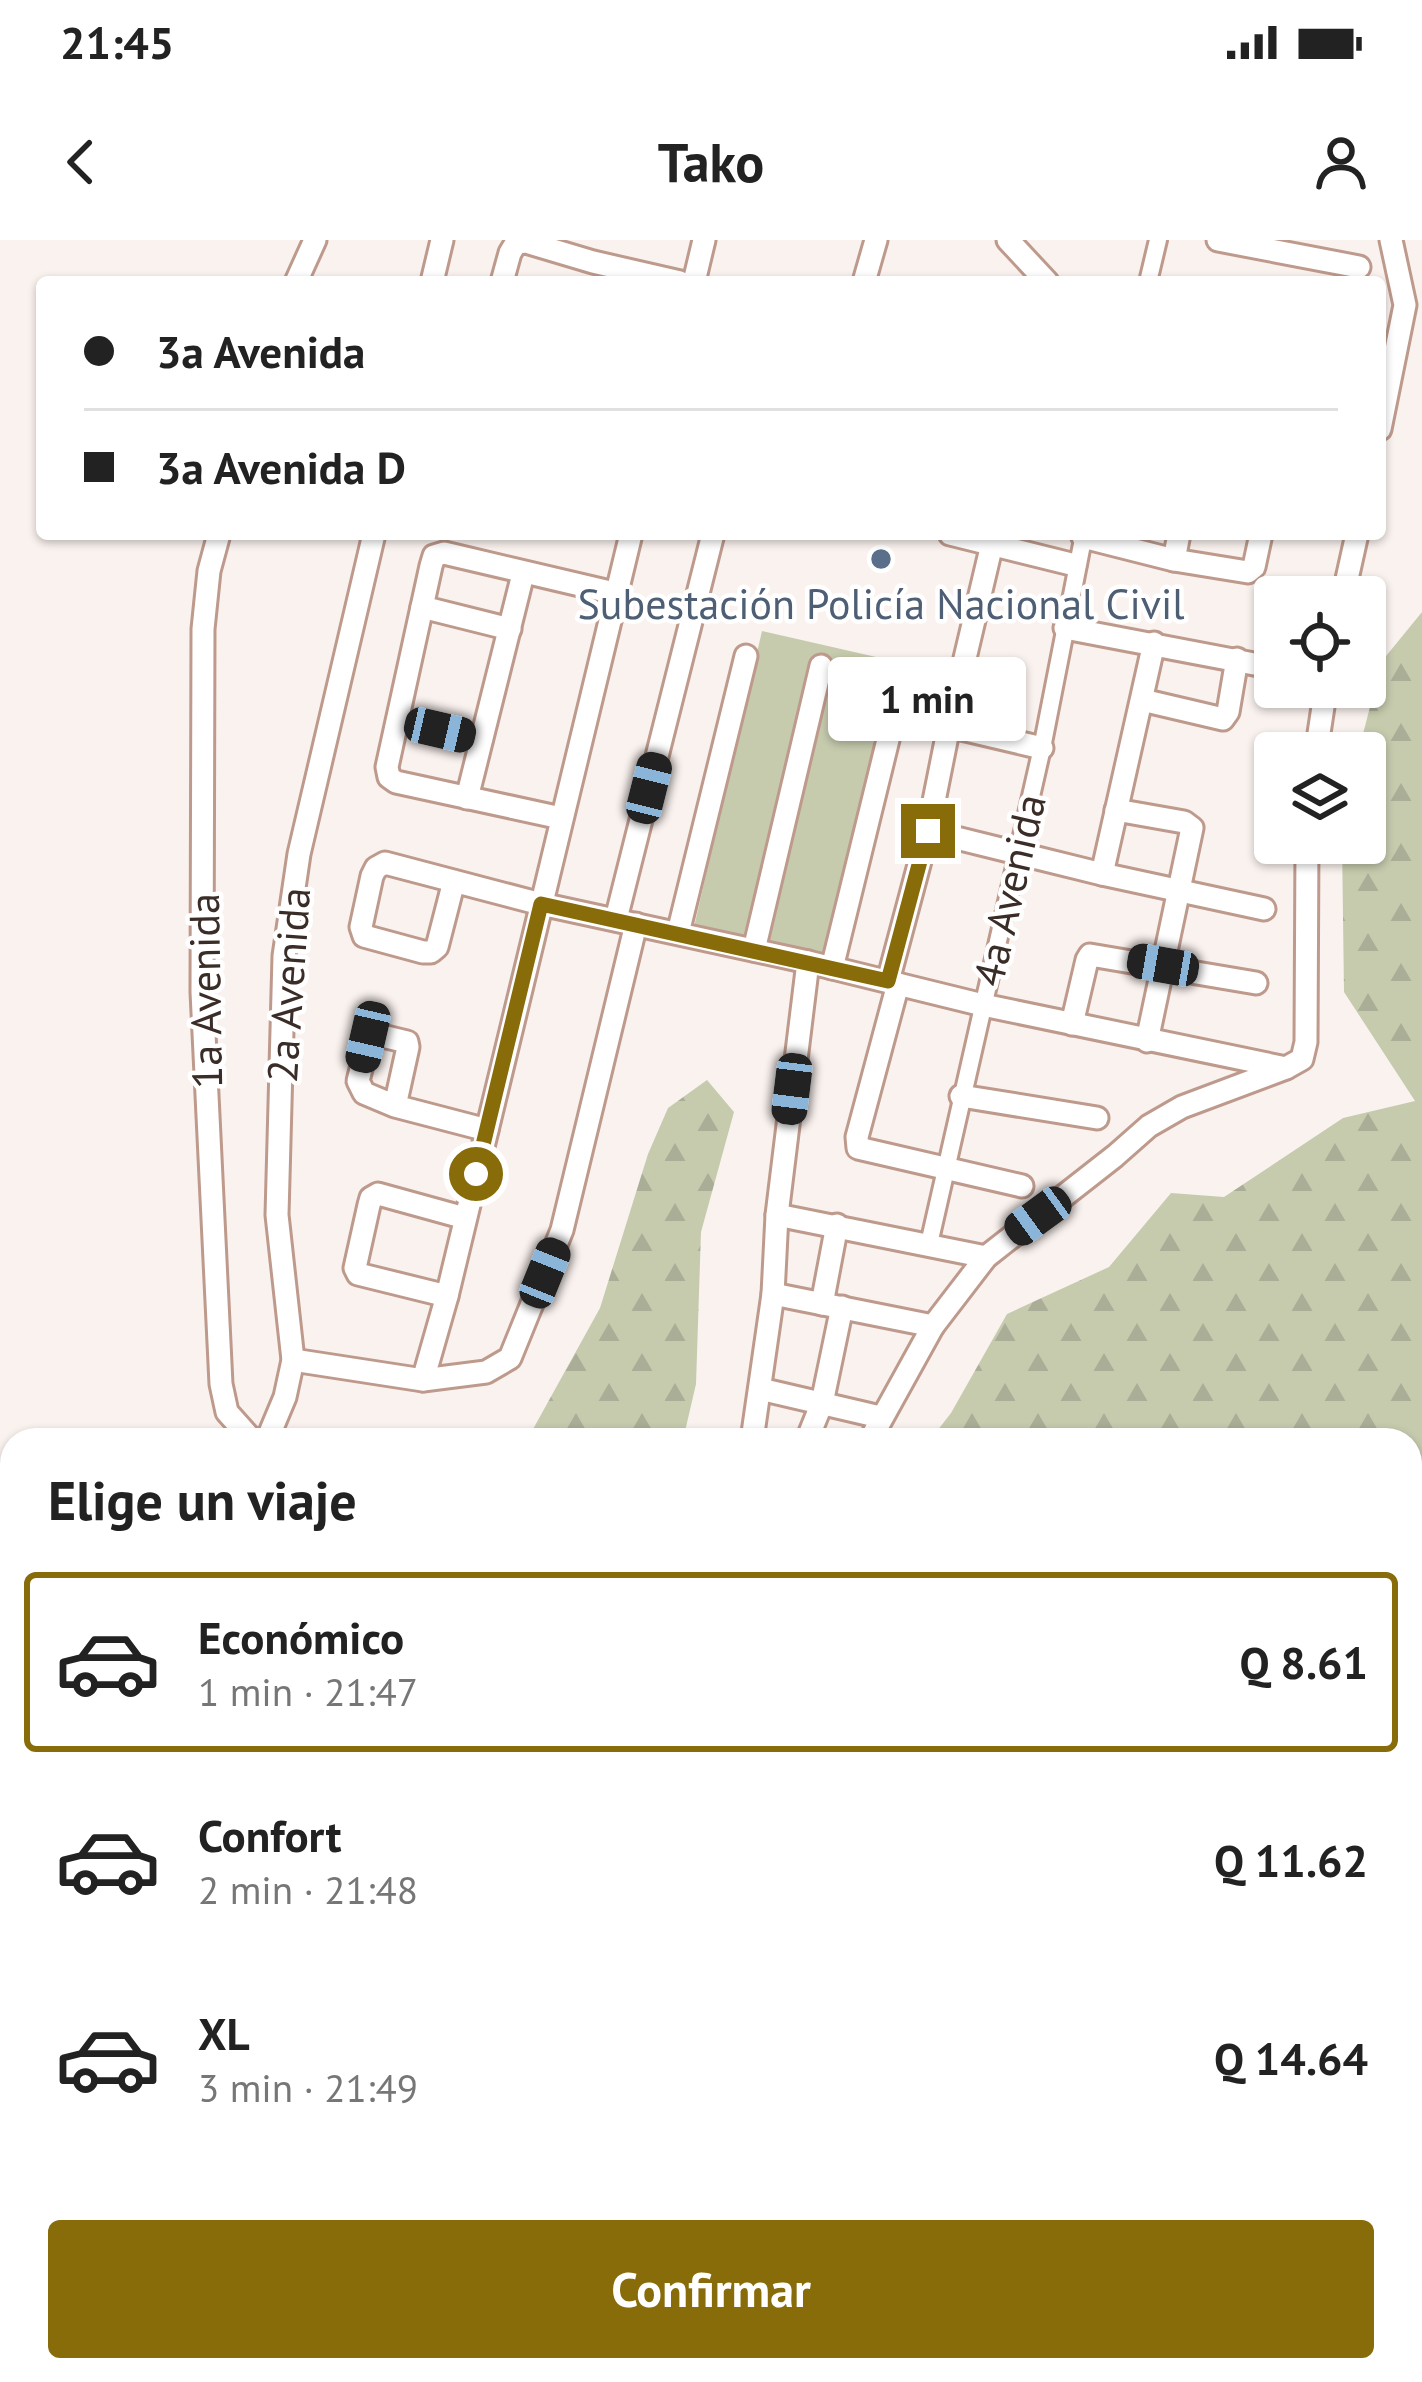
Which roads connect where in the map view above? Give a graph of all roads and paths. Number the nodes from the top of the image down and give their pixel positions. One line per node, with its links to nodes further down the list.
1 (314, 240): 13 (street)
2 (442, 240): 14 (street)
3 (704, 240): 17 (street)
4 (875, 240): 18 (street)
5 (1008, 240): 19 (street)
6 (1158, 240): 20 (street)
7 (1218, 240): 9 (street)
8 (1391, 240): 21 (street)
9 (1248, 243): 10 (street)
10 (1286, 247): 11 (street)
11 (1359, 267)
12 (591, 272): 15 (street); 16 (street)
13 (299, 276)
14 (433, 276)
15 (504, 276)
16 (627, 276)
17 (695, 276)
18 (866, 276)
19 (1041, 276)
20 (1149, 276)
21 (1386, 399)
22 (218, 540): 95 (street, 1a Avenida)
23 (373, 540): 90 (street, 2a Avenida)
24 (629, 540): 37 (street)
25 (712, 540): 63 (street)
26 (975, 540): 32 (street)
27 (1082, 540): 34 (street, 4a Avenida)
28 (1101, 540): 33 (street)
29 (1178, 540): 33 (street)
30 (1260, 540): 33 (street)
31 (1356, 540): 36 (street)
32 (992, 544): 34 (street); 49 (street)
33 (1174, 560)
34 (1076, 565): 40 (street, 4a Avenida)
35 (524, 574): 37 (street); 38 (street); 39 (street)
36 (1348, 576)
37 (614, 593): 54 (street)
38 (422, 607): 39 (street); 48 (street)
39 (510, 628): 50 (street)
40 (1065, 628): 41 (street); 51 (street, 4a Avenida)
41 (1154, 643): 43 (street); 47 (street)
42 (746, 656): 64 (street)
43 (1237, 659): 44 (street); 47 (street)
44 (1254, 663)
45 (821, 666): 65 (street)
46 (898, 699): 68 (street)
47 (1142, 700): 53 (street)
48 (398, 720): 50 (street); 52 (street)
49 (950, 727): 51 (street); 55 (street)
50 (481, 740): 52 (street)
51 (1042, 748): 56 (street, 4a Avenida)
52 (466, 798): 54 (street)
53 (1116, 810): 58 (street); 60 (street)
54 (561, 818): 61 (street)
55 (928, 831): 56 (street); 69 (street)
56 (1018, 853): 58 (street); 71 (street, 4a Avenida)
57 (1307, 864): 74 (street)
58 (1102, 874): 60 (street)
59 (454, 881): 59 (street); 61 (street)
60 (1180, 890): 62 (street); 67 (street)
61 (541, 904): 63 (street); 78 (street)
62 (1264, 909)
63 (626, 921): 64 (street); 91 (street)
64 (678, 933): 65 (street)
65 (754, 950): 66 (street)
66 (808, 962): 68 (street); 81 (street)
67 (1163, 965): 70 (street); 72 (street); 73 (street)
68 (832, 968): 69 (street)
69 (893, 983): 71 (street); 79 (street)
70 (1256, 983)
71 (983, 1005): 72 (street); 75 (street, 4a Avenida)
72 (1072, 1024): 73 (street)
73 (1147, 1041): 74 (street)
74 (1286, 1068): 85 (street)
75 (961, 1096): 77 (street); 79 (street, 4a Avenida)
76 (395, 1106): 78 (street)
77 (1097, 1118)
78 (487, 1130): 82 (street)
79 (944, 1168): 80 (street); 84 (street, 4a Avenida)
80 (1022, 1186)
81 (777, 1215): 83 (street); 86 (street)
82 (465, 1218): 87 (street); 87 (street)
83 (837, 1225): 84 (street); 88 (street)
84 (929, 1244): 85 (street)
85 (986, 1257): 89 (street)
86 (773, 1294): 88 (street); 92 (street)
87 (447, 1296): 91 (street)
88 (832, 1305): 89 (street); 93 (street)
89 (934, 1326): 94 (street)
90 (293, 1360): 91 (street); 96 (street, 2a Avenida)
91 (424, 1380)
92 (760, 1389): 93 (street); 97 (street)
93 (822, 1403): 94 (street); 98 (street)
94 (880, 1417): 99 (street)
95 (241, 1428)
96 (272, 1428)
97 (754, 1428)
98 (812, 1428)
99 (875, 1428)

